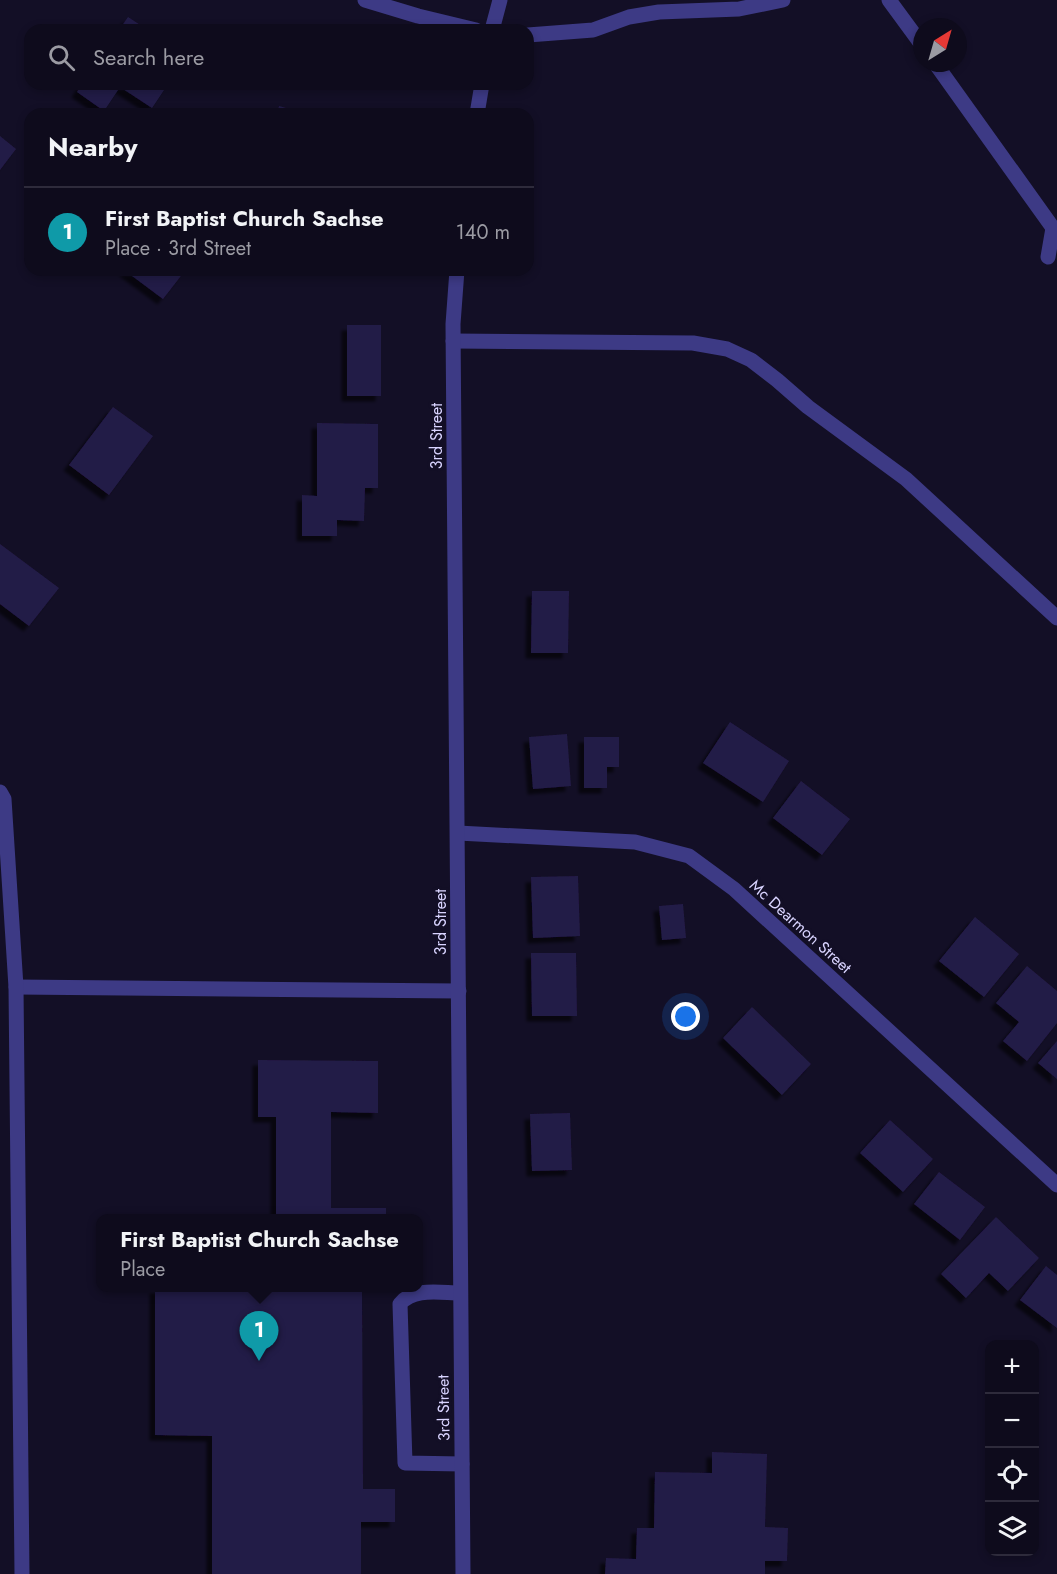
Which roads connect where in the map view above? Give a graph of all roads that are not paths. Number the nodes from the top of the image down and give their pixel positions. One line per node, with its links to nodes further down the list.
1 (365, 0): 5 (street)
2 (500, 0): 6 (street)
3 (783, 0): 8 (street)
4 (889, 0): 7 (street)
5 (451, 24)
6 (494, 24)
7 (913, 33)
8 (534, 34)
9 (941, 72): 12 (street)
10 (481, 90): 11 (street)
11 (478, 108)
12 (1048, 257)
13 (457, 276): 14 (street, 3rd Street)
14 (453, 341): 15 (street); 17 (street, 3rd Street)
15 (1057, 618)
16 (0, 792): 18 (street)
17 (458, 833): 19 (street, 3rd Street); 20 (street, Mc Dearmon Street)
18 (16, 987): 19 (street); 23 (street)
19 (459, 991): 21 (street, 3rd Street)
20 (1057, 1185)
21 (460, 1293): 22 (street, 3rd Street); 22 (street)
22 (462, 1464): 24 (street, 3rd Street)
23 (22, 1574)
24 (463, 1574)

